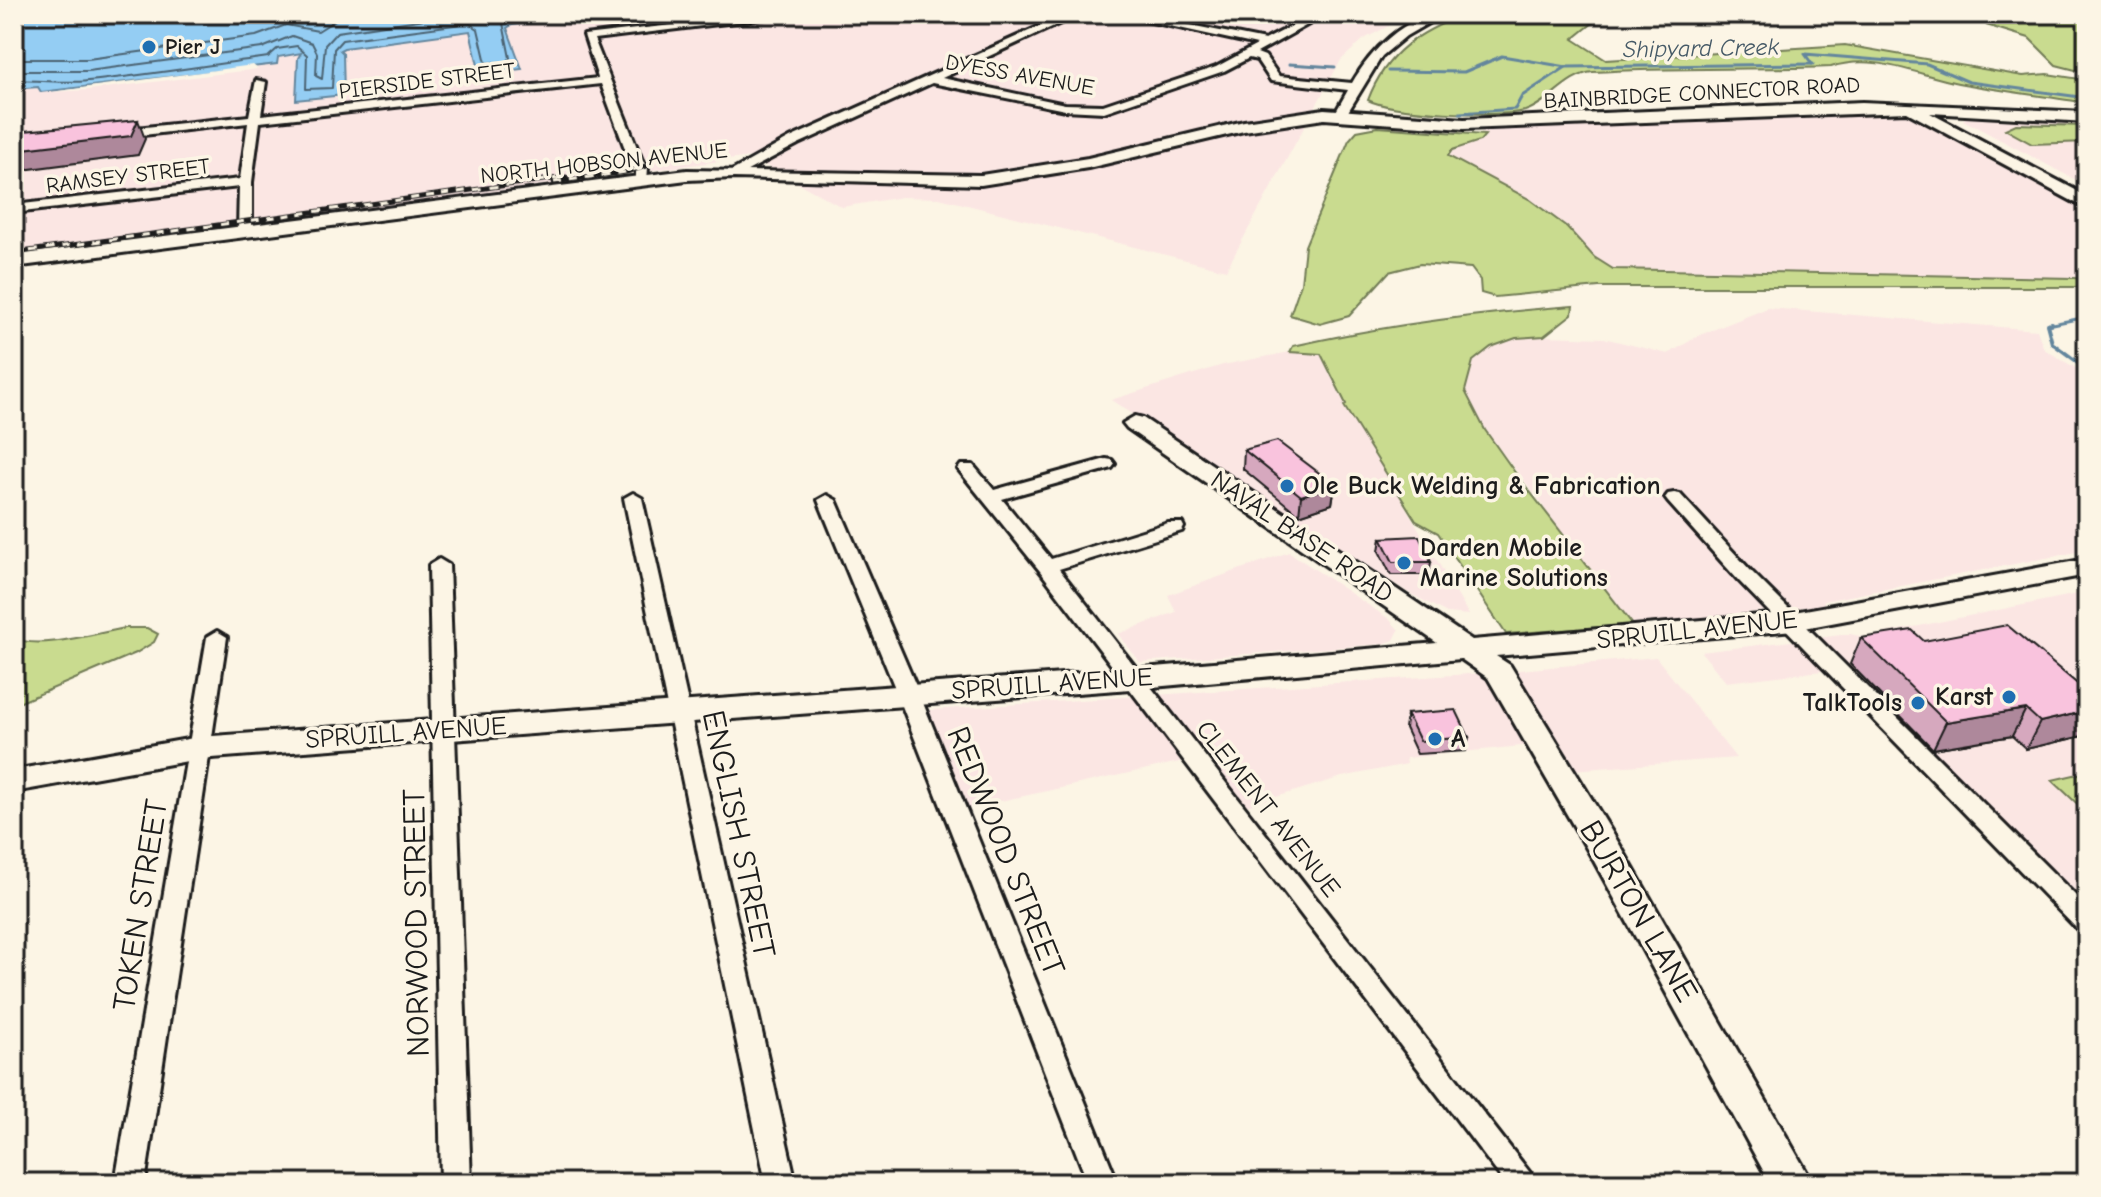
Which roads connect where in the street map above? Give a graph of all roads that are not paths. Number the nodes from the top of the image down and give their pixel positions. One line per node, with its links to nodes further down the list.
1 (796, 14): 9 (street)
2 (1075, 14): 8 (street)
3 (1120, 14): 6 (street)
4 (1322, 14): 6 (street, DYESS AVENUE)
5 (1439, 14): 11 (street)
6 (1268, 44): 7 (street, DYESS AVENUE)
7 (1251, 55): 8 (street, DYESS AVENUE); 11 (street)
8 (930, 79): 18 (street)
9 (602, 81): 16 (street, PIERSIDE STREET); 19 (street)
10 (260, 82): 16 (street)
11 (1355, 87): 14 (street)
12 (1909, 107): 13 (street, BAINBRIDGE CONNECTOR ROAD); 14 (street, BAINBRIDGE CONNECTOR ROAD); 22 (street)
13 (1937, 108): 15 (street, BAINBRIDGE CONNECTOR ROAD); 21 (street)
14 (1340, 115): 18 (street, NORTH HOBSON AVENUE)
15 (2087, 117)
16 (257, 121): 17 (street, PIERSIDE STREET); 20 (street)
17 (99, 137)
18 (734, 173): 19 (street, NORTH HOBSON AVENUE)
19 (642, 179): 24 (street, NORTH HOBSON AVENUE)
20 (246, 182): 23 (street, RAMSEY STREET); 24 (street)
21 (2087, 189)
22 (2087, 203)
23 (14, 209)
24 (245, 230): 25 (street, NORTH HOBSON AVENUE)
25 (14, 261)
26 (1135, 423): 39 (street, NAVAL BASE ROAD)
27 (1106, 464): 29 (street)
28 (967, 469): 29 (street, CLEMENT AVENUE)
29 (990, 497): 35 (street, CLEMENT AVENUE)
30 (633, 498): 42 (street, ENGLISH STREET)
31 (1674, 498): 37 (street)
32 (827, 500): 41 (street, REDWOOD STREET)
33 (1175, 527): 35 (street)
34 (439, 565): 43 (street, NORWOOD STREET)
35 (1047, 567): 40 (street, CLEMENT AVENUE)
36 (2087, 567): 37 (street, SPRUILL AVENUE)
37 (1794, 621): 39 (street, SPRUILL AVENUE); 46 (street)
38 (217, 637): 44 (street, TOKEN STREET)
39 (1470, 651): 40 (street, SPRUILL AVENUE); 52 (street, BURTON LANE)
40 (1131, 679): 41 (street, SPRUILL AVENUE); 51 (street, CLEMENT AVENUE)
41 (908, 693): 42 (street, SPRUILL AVENUE); 50 (street, REDWOOD STREET)
42 (680, 714): 43 (street, SPRUILL AVENUE); 49 (street, ENGLISH STREET)
43 (445, 730): 44 (street, SPRUILL AVENUE); 48 (street, NORWOOD STREET)
44 (199, 748): 45 (street, SPRUILL AVENUE); 47 (street, TOKEN STREET)
45 (14, 781)
46 (2087, 923)
47 (130, 1183)
48 (456, 1183)
49 (781, 1183)
50 (1103, 1183)
51 (1523, 1183)
52 (1792, 1183)

